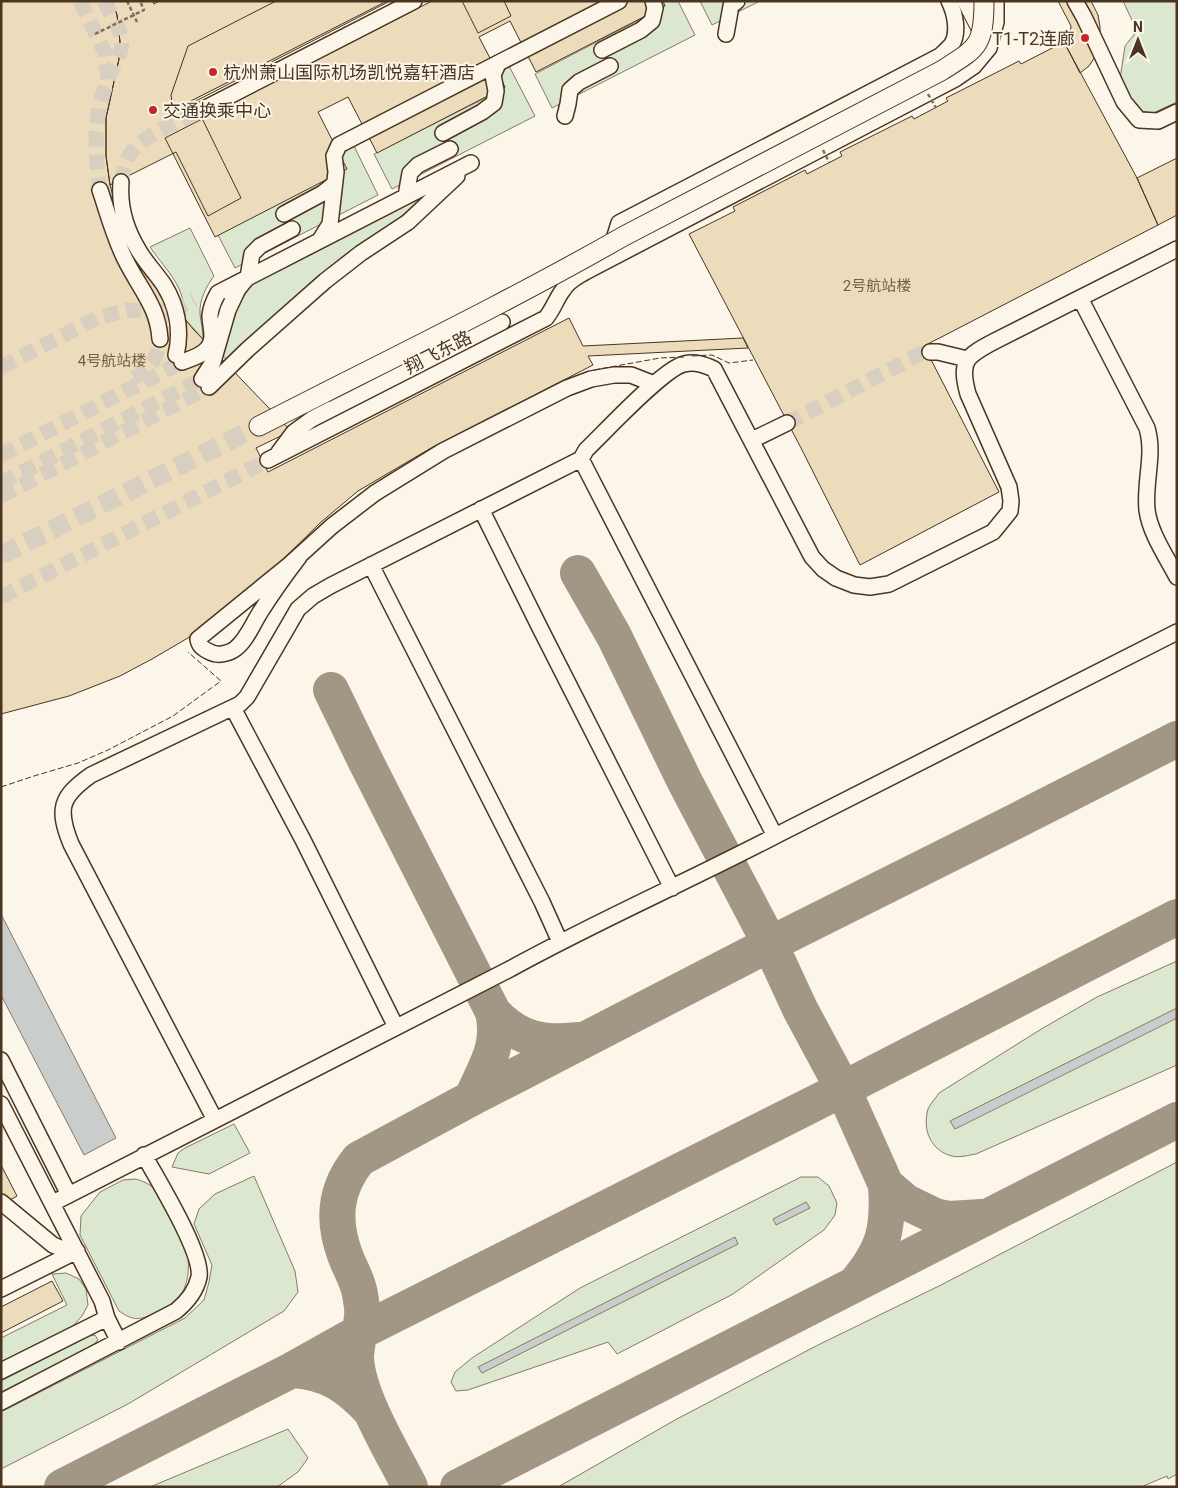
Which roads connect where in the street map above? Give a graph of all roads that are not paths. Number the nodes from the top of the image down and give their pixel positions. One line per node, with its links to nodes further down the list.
1 (414, 1): 15 (street)
2 (619, 1): 12 (street)
3 (653, 1): 11 (street)
4 (737, 1): 10 (street)
5 (949, 1): 27 (street)
6 (967, 1): 9 (main road)
7 (1075, 1): 14 (street)
8 (996, 2): 9 (main road, bridge); 27 (street, 翔飞东路)
9 (983, 32): 36 (main road, bridge)
10 (726, 34)
11 (602, 50)
12 (498, 64): 17 (street); 20 (street)
13 (610, 66): 16 (street)
14 (1177, 112)
15 (203, 113)
16 (565, 116)
17 (443, 133)
18 (450, 149): 22 (street)
19 (121, 182): 28 (street)
20 (334, 184): 23 (street); 25 (street)
21 (100, 190): 31 (street)
22 (406, 196): 25 (street); 28 (street)
23 (284, 214)
24 (292, 230): 28 (street)
25 (320, 240): 28 (street)
26 (1177, 249): 29 (street)
27 (608, 260): 30 (street, 翔飞东路)
28 (248, 277)
29 (1080, 298): 33 (street); 42 (street)
30 (502, 322)
31 (160, 339)
32 (930, 352): 33 (street)
33 (967, 359): 37 (street)
34 (654, 384): 37 (street); 38 (street); 40 (street)
35 (786, 422): 37 (street)
36 (259, 426)
37 (752, 440)
38 (581, 459): 39 (street); 45 (street)
39 (481, 509): 41 (street); 46 (street)
40 (299, 557): 40 (street)
41 (371, 566): 44 (street); 47 (street)
42 (1177, 577)
43 (1177, 632): 45 (street)
44 (233, 708): 48 (street); 51 (street)
45 (775, 836): 46 (street)
46 (672, 888): 47 (street)
47 (560, 942): 48 (street)
48 (396, 1027): 51 (street)
49 (1, 1060): 53 (street)
50 (1, 1104): 55 (street)
51 (215, 1120): 52 (street)
52 (144, 1155): 53 (street); 59 (street)
53 (70, 1195): 55 (street)
54 (1, 1202): 56 (street)
55 (53, 1203): 56 (street)
56 (77, 1251): 57 (street); 58 (street)
57 (1, 1289)
58 (107, 1318): 59 (street); 60 (street)
59 (119, 1342): 61 (street)
60 (1, 1371)
61 (1, 1402)

